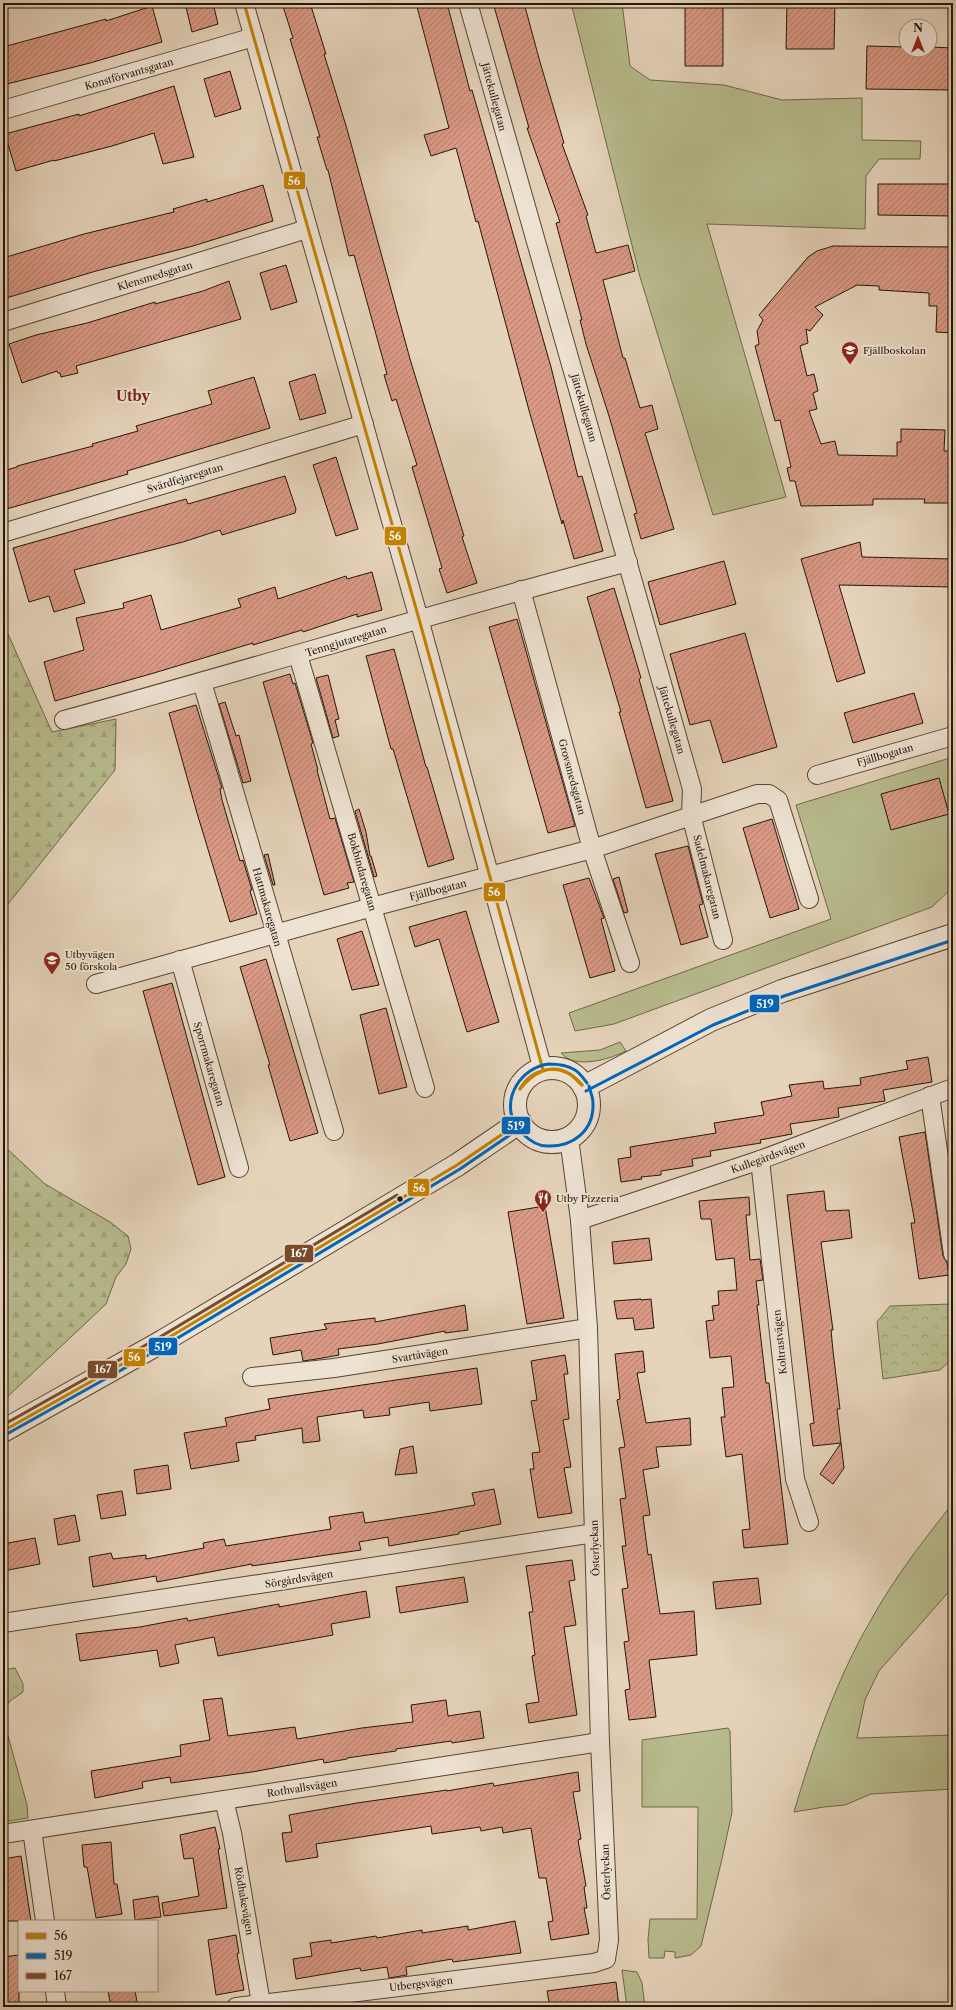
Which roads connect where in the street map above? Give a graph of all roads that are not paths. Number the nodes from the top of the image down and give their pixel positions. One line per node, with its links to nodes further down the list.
1 (244, 3): 3 (street)
2 (468, 3): 9 (street, Jättekullegatan)
3 (254, 37): 4 (street, Konstförvantsgatan); 5 (street)
4 (3, 110)
5 (308, 229): 6 (street, Klensmedsgatan); 7 (street)
6 (3, 322)
7 (364, 424): 8 (street, Svärdfejaregatan); 11 (street)
8 (6, 532)
9 (628, 562): 10 (street, Tenngjutaregatan); 17 (street, Jättekullegatan)
10 (521, 590): 11 (street, Tenngjutaregatan); 18 (street, Grovsmedsgatan)
11 (419, 619): 12 (street, Tenngjutaregatan); 19 (street)
12 (298, 655): 13 (street, Tenngjutaregatan); 21 (street, Bokbindaregatan)
13 (202, 682): 14 (street, Tenngjutaregatan); 22 (street, Hattmakaregatan)
14 (64, 720)
15 (953, 736): 16 (street, Fjällbogatan)
16 (817, 775)
17 (691, 815): 18 (street, Fjällbogatan); 20 (street, Fjällbogatan); 24 (street, Sadelmakaregatan)
18 (592, 848): 19 (street, Fjällbogatan); 26 (street, Grovsmedsgatan)
19 (490, 877): 21 (street, Fjällbogatan); 28 (street)
20 (809, 899)
21 (372, 907): 22 (street, Fjällbogatan); 30 (street, Bokbindaregatan)
22 (275, 934): 25 (street, Fjällbogatan); 34 (street, Hattmakaregatan)
23 (953, 935): 29 (street)
24 (723, 940)
25 (180, 960): 27 (street, Fjällbogatan); 37 (street, Sporrmakaregatan)
26 (630, 962)
27 (96, 984)
28 (542, 1070): 29 (street); 33 (street)
29 (584, 1087): 35 (street)
30 (425, 1088)
31 (953, 1088): 32 (street, Kullegårdsvägen)
32 (930, 1096): 36 (street, Kullegårdsvägen); 39 (street)
33 (520, 1122): 35 (street); 42 (street)
34 (334, 1131)
35 (570, 1138): 38 (street, Österlyckan)
36 (760, 1160): 38 (street, Kullegårdsvägen); 43 (street, Koltrastvägen)
37 (239, 1168)
38 (580, 1220): 40 (street, Österlyckan)
39 (953, 1254)
40 (588, 1328): 41 (street, Svartåvägen); 44 (street, Österlyckan)
41 (252, 1377)
42 (3, 1431)
43 (809, 1522)
44 (594, 1533): 45 (street, Sörgårdsvägen); 46 (street, Österlyckan)
45 (3, 1623)
46 (600, 1742): 47 (street, Rothvallsvägen); 51 (street, Österlyckan)
47 (224, 1800): 48 (street, Rothvallsvägen); 53 (street, Rödhakevägen)
48 (32, 1830): 49 (street, Rothvallsvägen); 50 (street)
49 (3, 1834)
50 (45, 1920)
51 (606, 1959): 53 (street, Utbergsvägen)
52 (55, 1992): 54 (street)
53 (261, 2003): 55 (street, Utbergsvägen)
54 (57, 2007)
55 (236, 2007)

